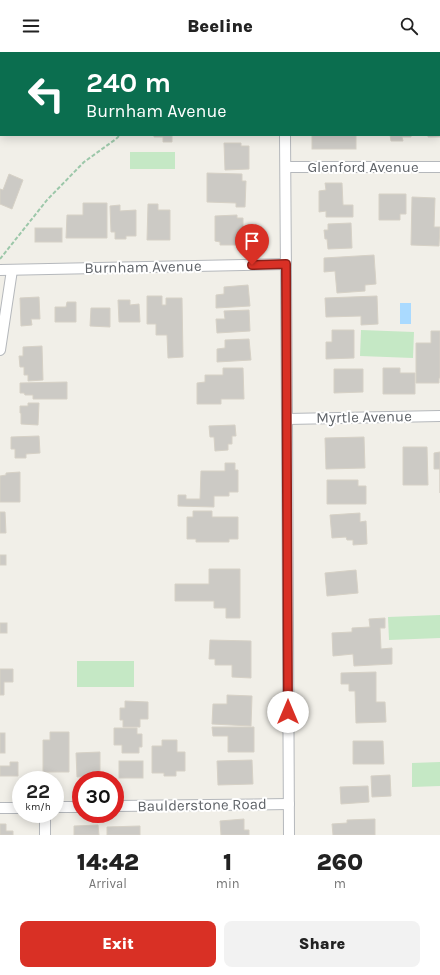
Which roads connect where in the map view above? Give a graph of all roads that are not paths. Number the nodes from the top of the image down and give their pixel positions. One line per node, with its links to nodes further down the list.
1 (285, 136): 2 (street)
2 (286, 167): 3 (street, Glenford Avenue); 4 (street)
3 (440, 167)
4 (286, 264): 6 (street, Burnham Avenue); 9 (street)
5 (0, 270): 6 (street, Burnham Avenue)
6 (12, 270): 7 (street)
7 (0, 350)
8 (440, 416): 9 (street, Myrtle Avenue)
9 (287, 419): 10 (street)
10 (289, 804): 11 (street, Baulderstone Road); 16 (street)
11 (124, 806)
12 (0, 808): 13 (street)
13 (12, 808)
14 (45, 823): 15 (street)
15 (45, 835)
16 (289, 835)

